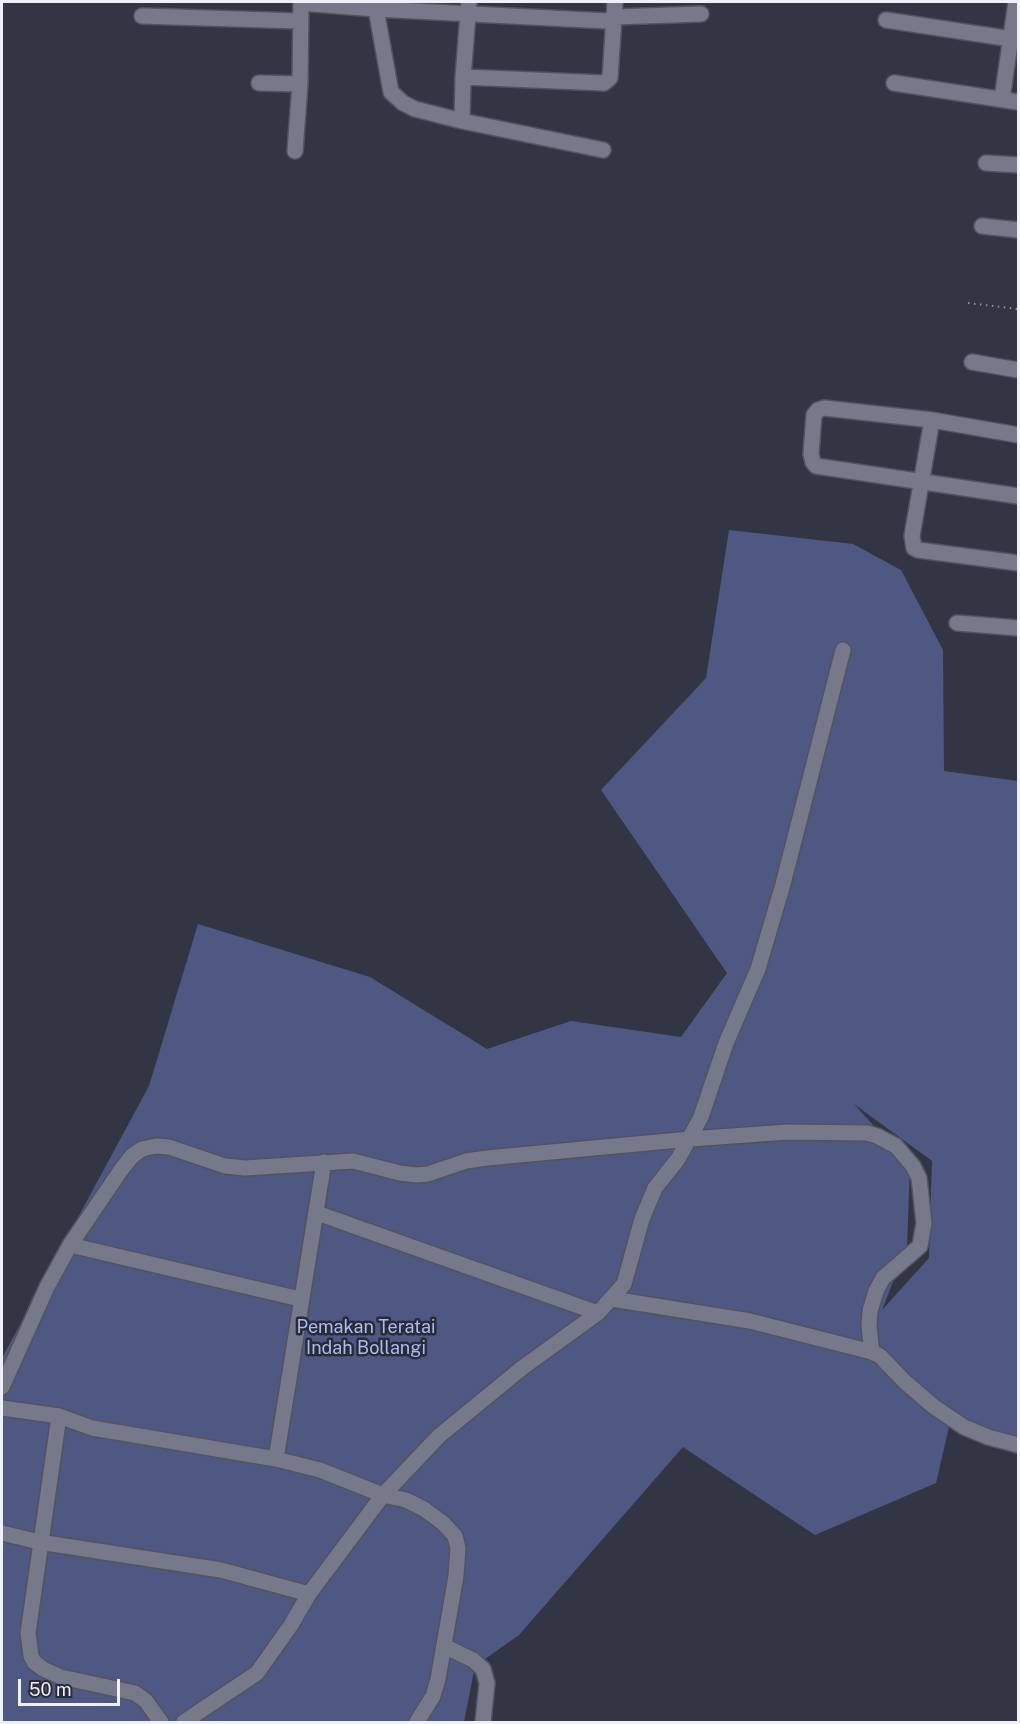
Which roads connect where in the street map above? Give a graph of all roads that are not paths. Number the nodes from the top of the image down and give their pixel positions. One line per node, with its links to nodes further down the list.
1 (301, 2): 3 (street); 9 (street)
2 (1016, 2): 10 (street)
3 (376, 5): 4 (street); 17 (street)
4 (469, 8): 5 (street); 11 (street)
5 (614, 9): 6 (street); 11 (street)
6 (701, 15)
7 (142, 16): 9 (street)
8 (886, 20): 10 (street)
9 (299, 21): 14 (street)
10 (1014, 39): 15 (street)
11 (463, 77): 17 (street)
12 (259, 83): 14 (street)
13 (894, 83): 15 (street)
14 (300, 84): 19 (street)
15 (1002, 99): 16 (street)
16 (1018, 102)
17 (462, 121): 18 (street)
18 (603, 150)
19 (295, 151)
20 (986, 163): 21 (street)
21 (1018, 165)
22 (982, 226): 23 (street)
23 (1018, 230)
24 (972, 362): 25 (street)
25 (1018, 370)
26 (933, 420): 27 (street); 28 (street); 28 (street)
27 (1018, 435)
28 (923, 482): 29 (street); 30 (street)
29 (1018, 496)
30 (1018, 562)
31 (957, 622): 32 (street)
32 (1018, 628)
33 (843, 650): 34 (street)
34 (690, 1139): 35 (street); 39 (street); 41 (street)
35 (324, 1162): 36 (street); 37 (street)
36 (317, 1213): 38 (street); 40 (street)
37 (70, 1245): 38 (street); 42 (street)
38 (300, 1299): 46 (street)
39 (612, 1299): 40 (street); 41 (street)
40 (598, 1313): 47 (street)
41 (872, 1352): 45 (street)
42 (2, 1387)
43 (2, 1408): 44 (street)
44 (59, 1416): 46 (street); 49 (street)
45 (1018, 1445)
46 (276, 1459): 47 (street)
47 (383, 1495): 50 (street); 51 (street)
48 (2, 1533): 49 (street)
49 (39, 1542): 50 (street); 52 (street)
50 (309, 1594): 53 (street)
51 (444, 1646): 54 (street); 55 (street)
52 (161, 1722)
53 (184, 1722)
54 (417, 1722)
55 (483, 1722)

